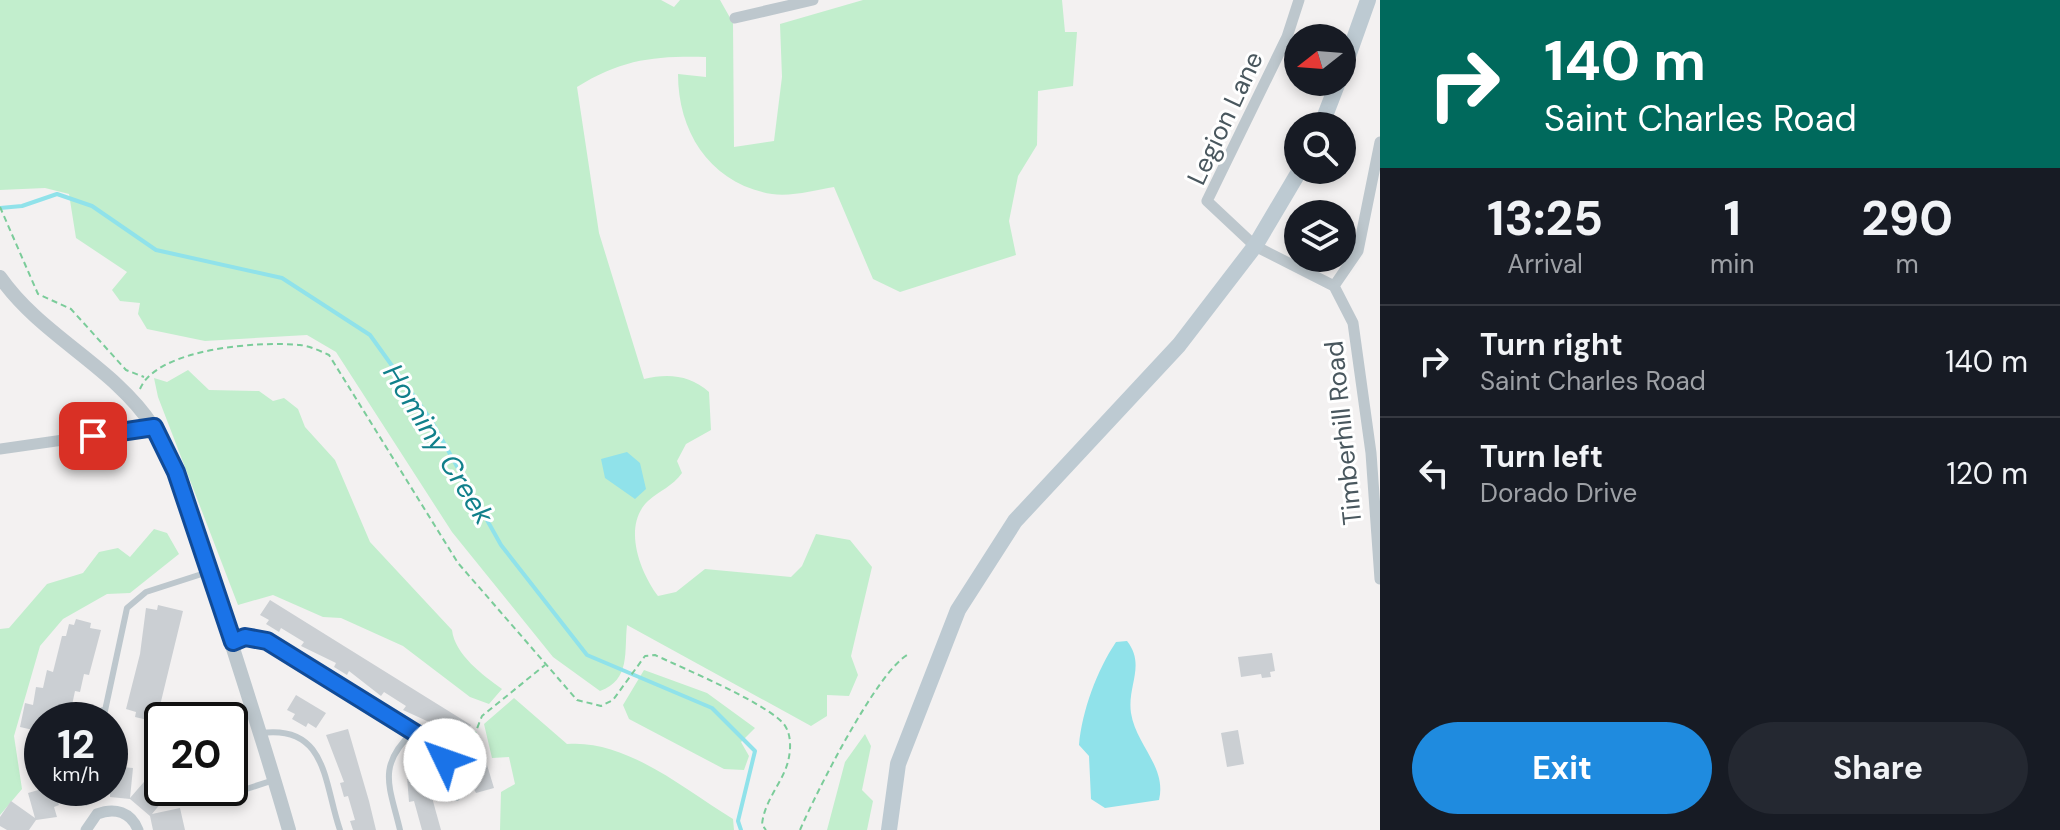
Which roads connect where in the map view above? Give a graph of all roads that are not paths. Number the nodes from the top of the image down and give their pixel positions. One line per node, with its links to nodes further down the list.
1 (813, 0): 4 (street)
2 (1299, 0): 8 (street, Legion Lane)
3 (1368, 0): 5 (main road)
4 (735, 18)
5 (1356, 34)
6 (1380, 142): 10 (street)
7 (1292, 184): 8 (main road)
8 (1255, 246): 10 (street, Legion Lane); 27 (main road)
9 (0, 277): 11 (street)
10 (1334, 286): 14 (street, Timberhill Road)
11 (154, 427): 12 (street); 13 (street)
12 (0, 449)
13 (208, 572): 15 (street); 16 (lane)
14 (1380, 579)
15 (233, 642): 17 (lane); 18 (street)
16 (105, 702)
17 (413, 732): 21 (lane); 26 (lane)
18 (261, 733): 19 (street); 25 (lane)
19 (275, 779): 20 (lane); 24 (street)
20 (248, 788)
21 (457, 798)
22 (86, 830): 23 (street)
23 (138, 830)
24 (289, 830)
25 (340, 830)
26 (400, 830)
27 (889, 830)

